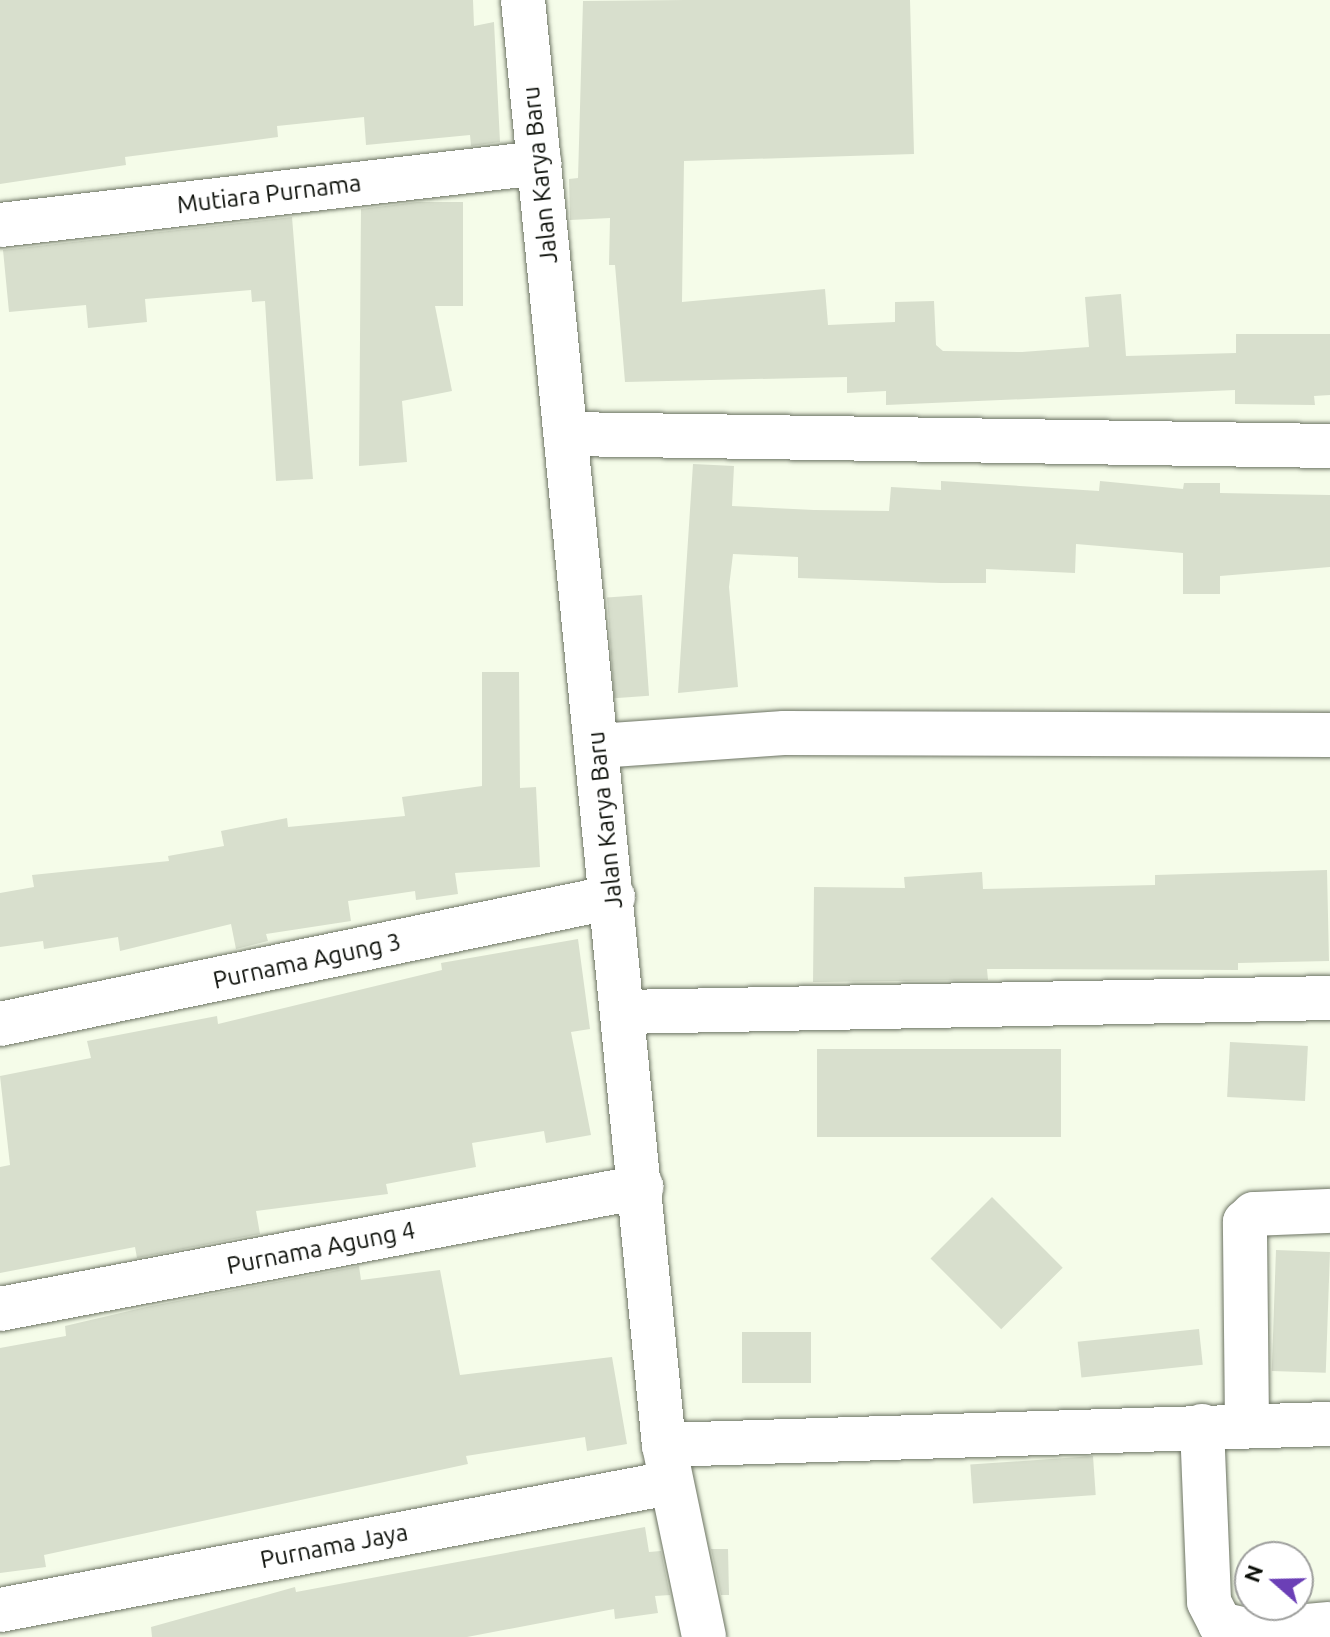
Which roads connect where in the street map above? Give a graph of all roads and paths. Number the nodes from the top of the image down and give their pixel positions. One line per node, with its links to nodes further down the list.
1 (523, 0): 2 (street, Jalan Karya Baru)
2 (539, 163): 3 (street, Mutiara Purnama); 4 (street, Jalan Karya Baru)
3 (0, 225)
4 (567, 434): 5 (street); 7 (street, Jalan Karya Baru)
5 (1330, 446)
6 (1330, 735): 7 (street)
7 (598, 746): 8 (street, Jalan Karya Baru)
8 (613, 897): 10 (street, Jalan Karya Baru); 11 (street, Purnama Agung 3)
9 (1330, 998): 10 (street)
10 (622, 1012): 12 (street, Jalan Karya Baru)
11 (0, 1024)
12 (641, 1187): 14 (street, Purnama Agung 4); 18 (street, Jalan Karya Baru)
13 (1330, 1211): 16 (street)
14 (0, 1309)
15 (1330, 1424): 16 (street, Purnama Jaya)
16 (1247, 1425): 17 (street, Purnama Jaya)
17 (1202, 1426): 18 (street, Purnama Jaya); 20 (street)
18 (666, 1464): 19 (street, Purnama Jaya); 21 (street, Jalan Karya Baru)
19 (0, 1610)
20 (1330, 1624)
21 (704, 1637)

